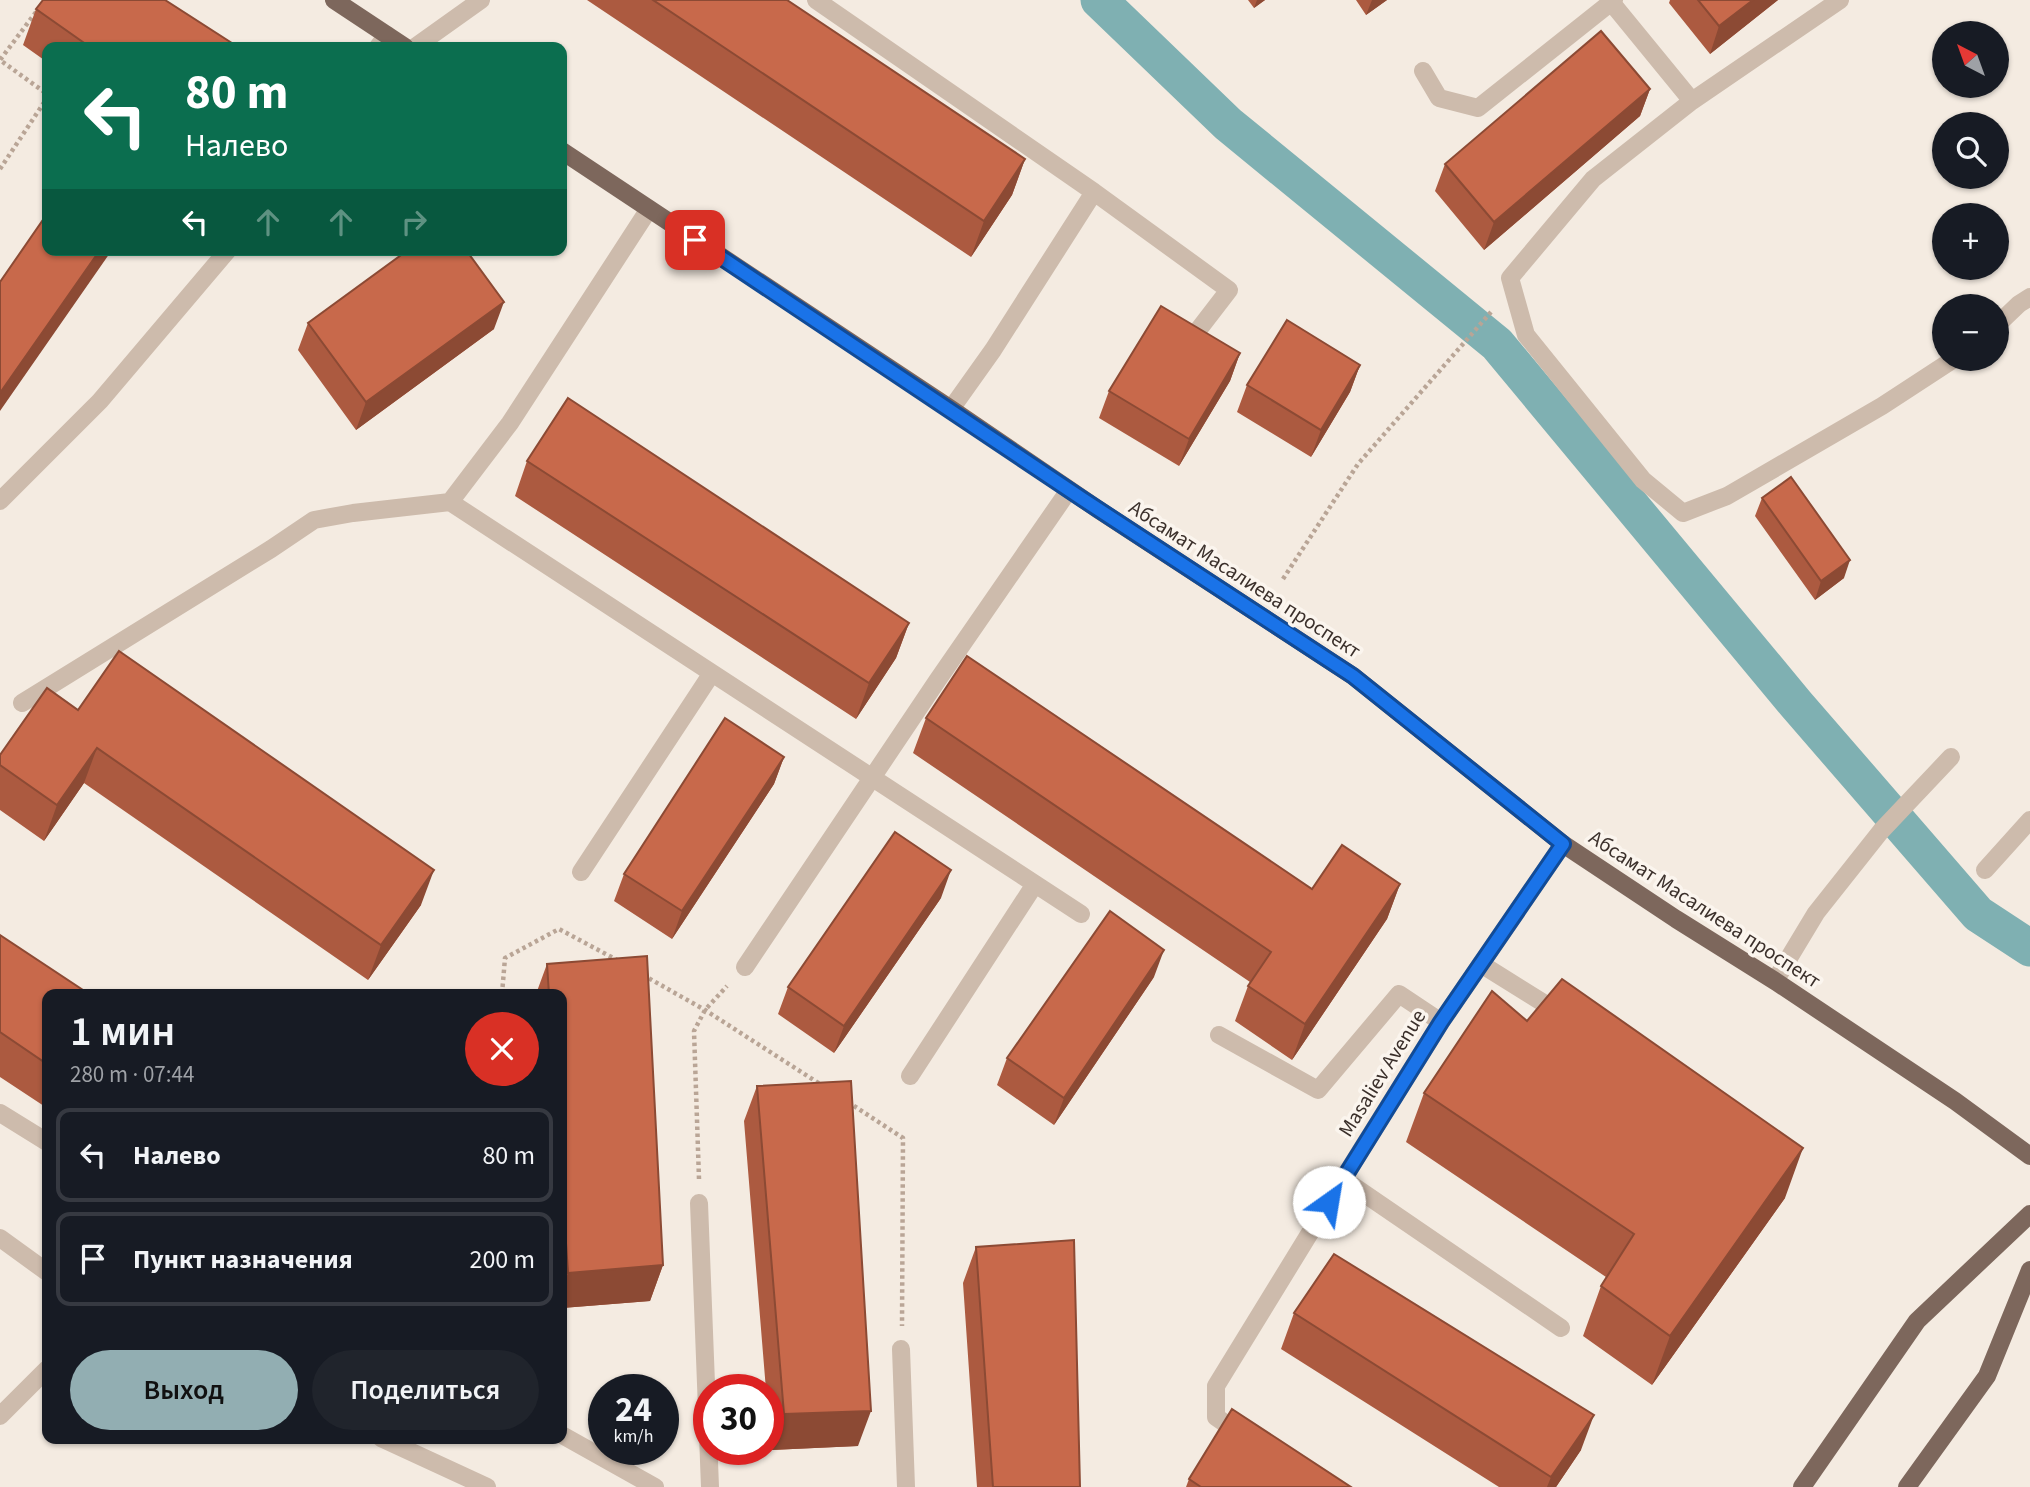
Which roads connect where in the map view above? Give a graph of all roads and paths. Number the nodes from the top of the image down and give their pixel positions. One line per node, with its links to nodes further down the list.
1 (334, 0): 7 (main road)
2 (481, 0): 8 (street)
3 (816, 0): 15 (street)
4 (1840, 0): 11 (street)
5 (1612, 1): 9 (street); 11 (street)
6 (37, 10): 10 (path)
7 (383, 41)
8 (422, 42)
9 (1423, 71)
10 (42, 92)
11 (1692, 101): 22 (street)
12 (42, 104): 14 (path)
13 (567, 154): 16 (main road, Абсамат Масалиева проспект)
14 (0, 169)
15 (1094, 192): 21 (street); 23 (street)
16 (649, 209): 23 (main road, Абсамат Масалиева проспект); 26 (street)
17 (223, 256): 25 (street)
18 (2030, 297): 20 (street)
19 (1492, 311): 27 (path)
20 (2009, 314)
21 (1189, 342)
22 (1936, 371)
23 (951, 410): 24 (main road, Абсамат Масалиева проспект)
24 (1069, 490): 31 (street); 33 (main road, Абсамат Масалиева проспект)
25 (0, 501)
26 (450, 502): 28 (street); 29 (street)
27 (1283, 579)
28 (712, 673): 31 (street); 35 (street)
29 (22, 703)
30 (1951, 757): 42 (street)
31 (872, 778): 36 (street); 40 (street)
32 (2030, 820): 34 (street)
33 (1563, 844): 39 (street, Masaliev Avenue); 42 (main road, Абсамат Масалиева проспект)
34 (1985, 870)
35 (582, 872)
36 (1035, 884): 37 (street); 48 (street)
37 (1081, 914)
38 (620, 962): 43 (path)
39 (1481, 964): 45 (street, Masaliev Avenue); 46 (street)
40 (745, 967)
41 (632, 969): 44 (path)
42 (1775, 981): 53 (main road, Абсамат Масалиева проспект)
43 (502, 989)
44 (705, 1010): 49 (path); 55 (path)
45 (1441, 1022): 47 (street); 54 (street, Masaliev Avenue)
46 (1580, 1026)
47 (1219, 1035)
48 (910, 1076)
49 (833, 1092)
50 (845, 1100): 61 (path)
51 (0, 1113): 52 (street)
52 (42, 1139)
53 (2030, 1156)
54 (1343, 1180): 60 (street); 66 (street, Masaliev Avenue)
55 (699, 1203): 69 (street)
56 (2030, 1214): 71 (main road)
57 (0, 1238): 58 (street)
58 (42, 1268)
59 (2030, 1270): 72 (main road)
60 (1560, 1328)
61 (901, 1349): 70 (street)
62 (42, 1374): 63 (street)
63 (0, 1416)
64 (567, 1438): 68 (street)
65 (394, 1444): 67 (street)
66 (1261, 1448)
67 (487, 1487)
68 (655, 1487)
69 (710, 1487)
70 (906, 1487)
71 (1802, 1487)
72 (1907, 1487)

